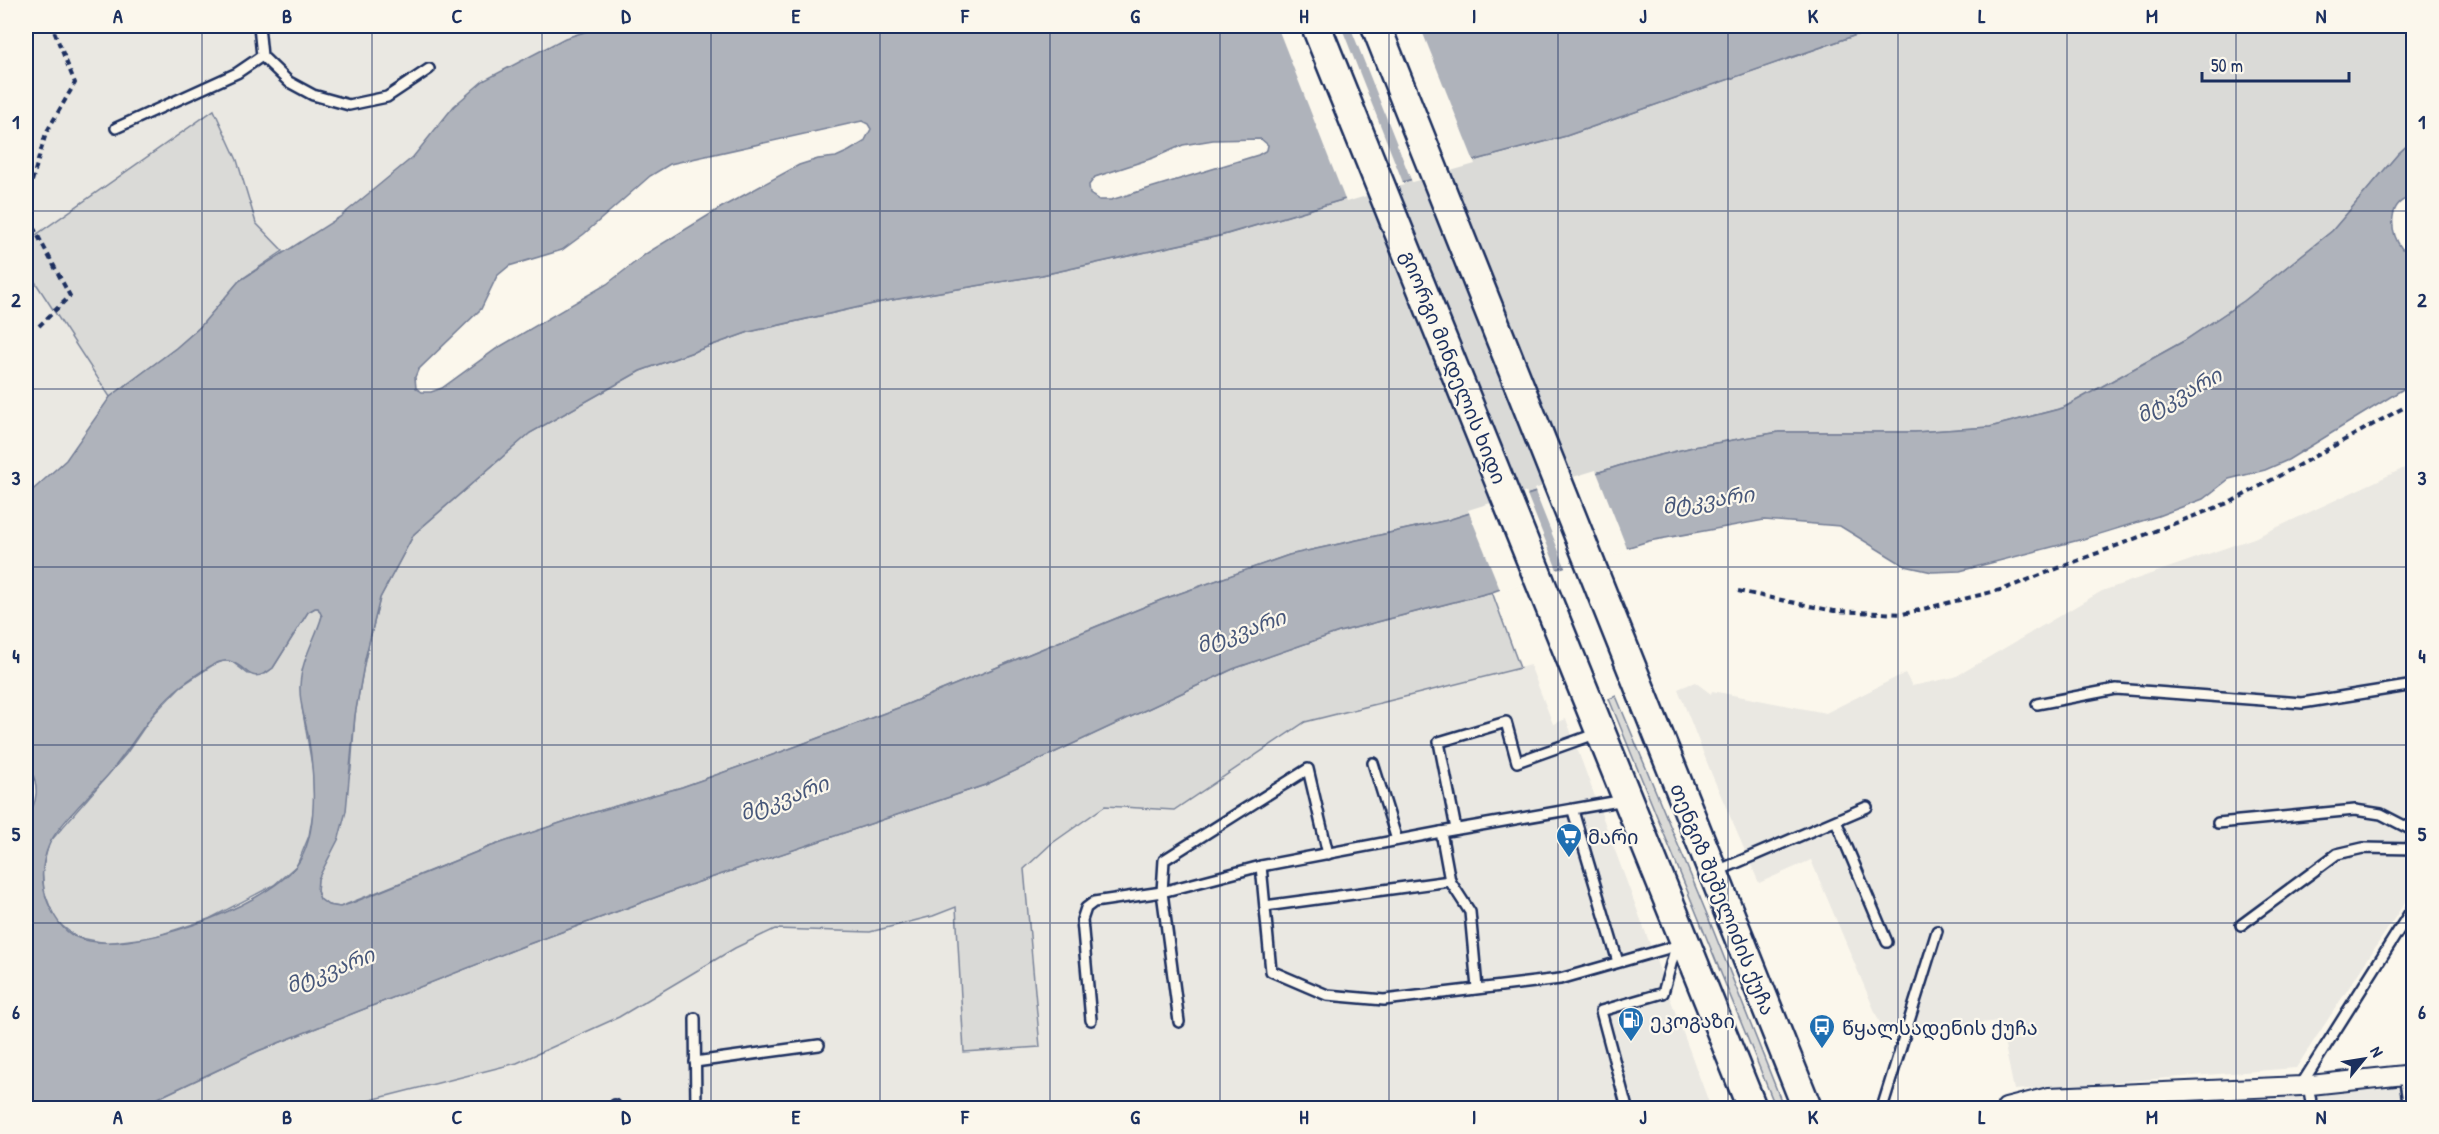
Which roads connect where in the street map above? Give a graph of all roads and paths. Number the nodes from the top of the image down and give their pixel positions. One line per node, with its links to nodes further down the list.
1 (52, 26): 8 (path)
2 (259, 26): 5 (lane)
3 (1316, 26): 13 (main road, გიორგი მინდელის ხიდი)
4 (1376, 26): 27 (main road, თენგიზ შეშელიძის ქუჩა)
5 (262, 56): 6 (lane); 7 (lane)
6 (429, 69)
7 (116, 128)
8 (39, 326)
9 (2414, 402): 10 (path)
10 (1738, 591)
11 (2414, 685): 12 (lane)
12 (2037, 704)
13 (1596, 720): 15 (main road); 20 (lane)
14 (1373, 763): 23 (lane)
15 (1628, 800): 17 (lane); 35 (main road)
16 (1867, 807): 18 (lane)
17 (1573, 810): 20 (lane); 36 (lane)
18 (1836, 821): 27 (lane); 34 (lane)
19 (2218, 824): 21 (lane)
20 (1456, 829): 22 (lane)
21 (2414, 831)
22 (1441, 832): 23 (lane); 28 (lane)
23 (1397, 840): 25 (lane)
24 (2414, 849): 32 (lane)
25 (1328, 854): 26 (lane); 29 (lane)
26 (1261, 866): 29 (lane); 30 (lane)
27 (1713, 873): 50 (main road, თენგიზ შეშელიძის ქუჩა)
28 (1450, 880): 30 (lane); 37 (lane)
29 (1162, 892): 39 (lane); 40 (lane)
30 (1265, 906): 37 (lane)
31 (2414, 906): 44 (lane)
32 (2241, 925)
33 (1937, 931): 51 (lane)
34 (1887, 942)
35 (1681, 945): 36 (lane); 48 (lane); 49 (main road)
36 (1618, 962): 37 (lane)
37 (1477, 988)
38 (695, 1018): 42 (lane)
39 (1091, 1020)
40 (1179, 1022)
41 (819, 1045): 42 (lane)
42 (696, 1062): 46 (lane)
43 (2409, 1075): 44 (street); 54 (lane)
44 (2304, 1085): 52 (street); 53 (lane)
45 (1445, 1106): 47 (lane)
46 (696, 1108)
47 (1459, 1108)
48 (1628, 1108)
49 (1752, 1108)
50 (1807, 1108)
51 (1882, 1108)
52 (2006, 1108)
53 (2312, 1108)
54 (2409, 1108)

